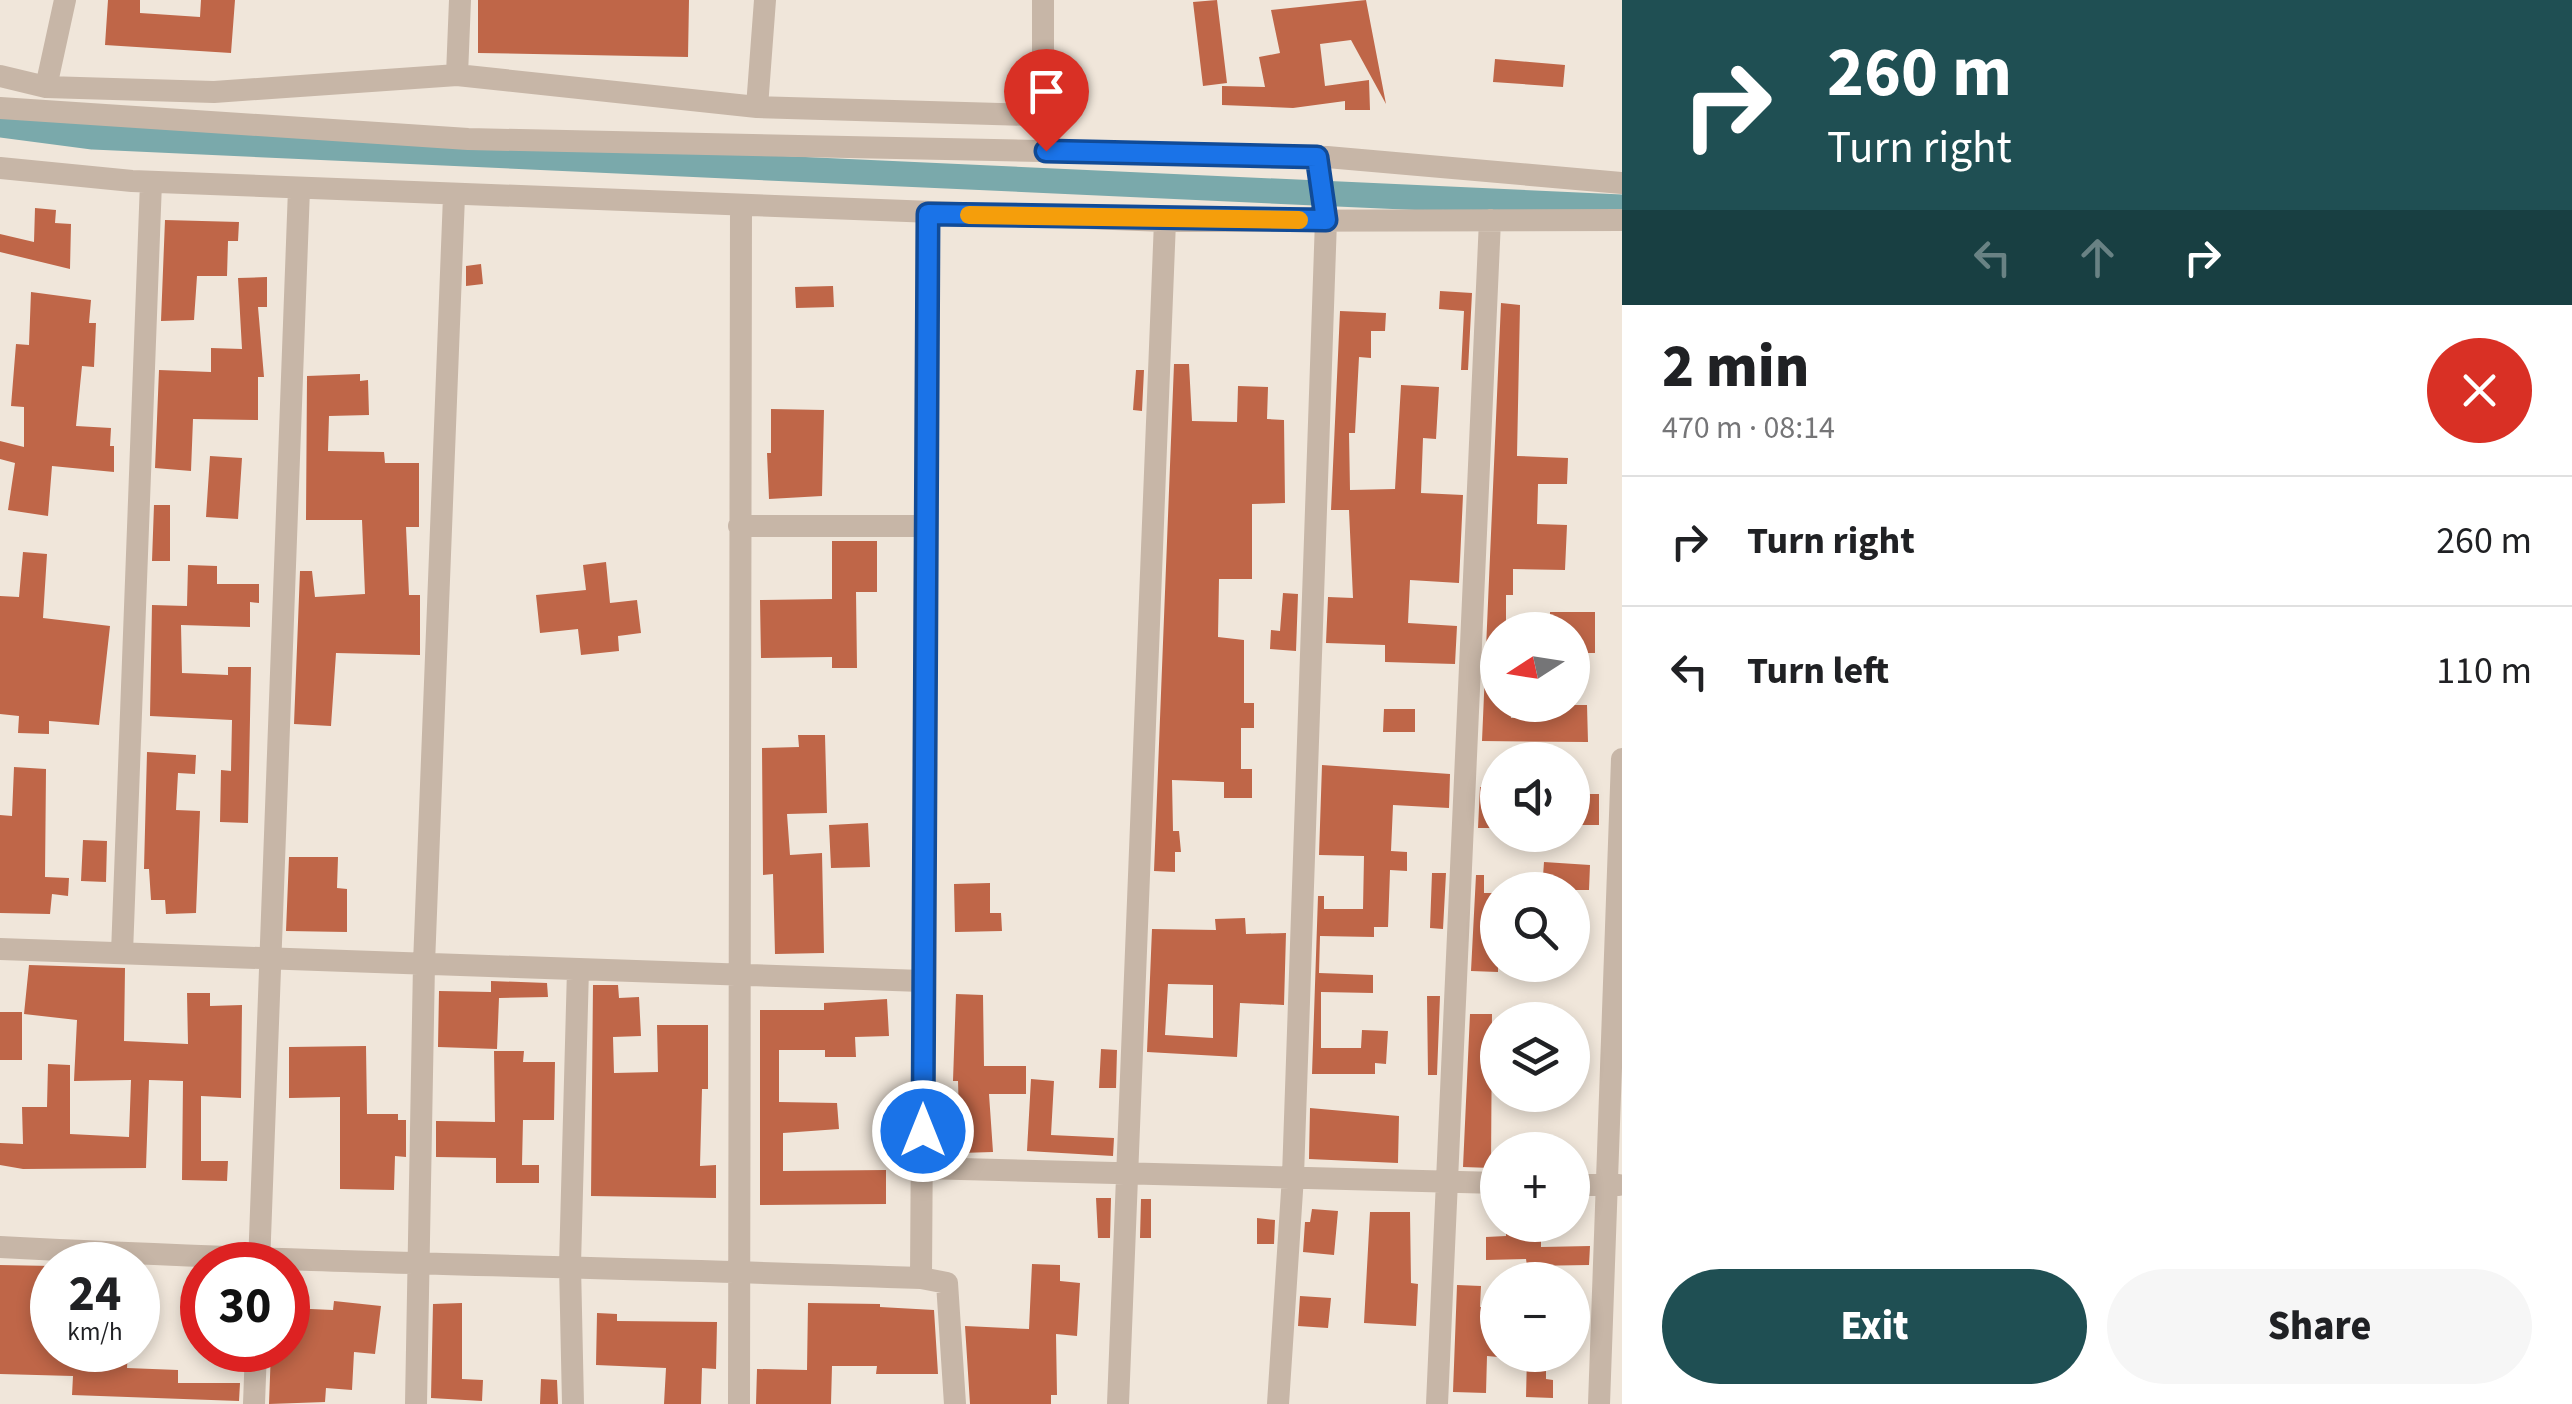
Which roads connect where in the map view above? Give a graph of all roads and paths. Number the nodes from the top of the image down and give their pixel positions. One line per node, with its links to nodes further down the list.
1 (64, 0): 7 (street)
2 (460, 0): 5 (street)
3 (765, 0): 8 (street)
4 (1043, 0): 8 (street)
5 (457, 75): 7 (street); 8 (street)
6 (0, 76): 7 (street)
7 (46, 87)
8 (757, 106)
9 (0, 108): 10 (street)
10 (1317, 157): 13 (street); 18 (street)
11 (0, 168): 12 (street)
12 (152, 182): 14 (street); 26 (street)
13 (1622, 183)
14 (299, 189): 15 (street); 27 (street)
15 (454, 196): 16 (street); 28 (street)
16 (741, 206): 17 (street); 22 (street)
17 (928, 214): 21 (street); 23 (street)
18 (1326, 220): 19 (street); 21 (street); 34 (street)
19 (1490, 220): 20 (street); 35 (street)
20 (1622, 220)
21 (1164, 221): 33 (street)
22 (739, 526): 23 (street); 30 (street)
23 (924, 526): 31 (street)
24 (1622, 759): 37 (street)
25 (0, 949): 26 (street)
26 (122, 953): 27 (street)
27 (273, 958): 28 (street); 38 (street)
28 (424, 964): 29 (street); 42 (street)
29 (578, 969): 30 (street); 43 (street)
30 (739, 974): 31 (street); 44 (street)
31 (922, 981): 32 (street)
32 (923, 1168): 33 (street); 45 (street)
33 (1127, 1172): 34 (street); 52 (street)
34 (1293, 1176): 35 (street); 53 (street)
35 (1449, 1182): 36 (street); 54 (street)
36 (1480, 1183)
37 (1615, 1185): 55 (street)
38 (260, 1242)
39 (0, 1247): 40 (street)
40 (180, 1258)
41 (310, 1263): 42 (street)
42 (417, 1263): 43 (street); 48 (street)
43 (570, 1265): 44 (street); 49 (street)
44 (739, 1272): 45 (street); 50 (street)
45 (921, 1278): 51 (street)
46 (255, 1372): 47 (street)
47 (254, 1404)
48 (416, 1404)
49 (572, 1404)
50 (739, 1404)
51 (955, 1404)
52 (1118, 1404)
53 (1278, 1404)
54 (1438, 1404)
55 (1599, 1404)

